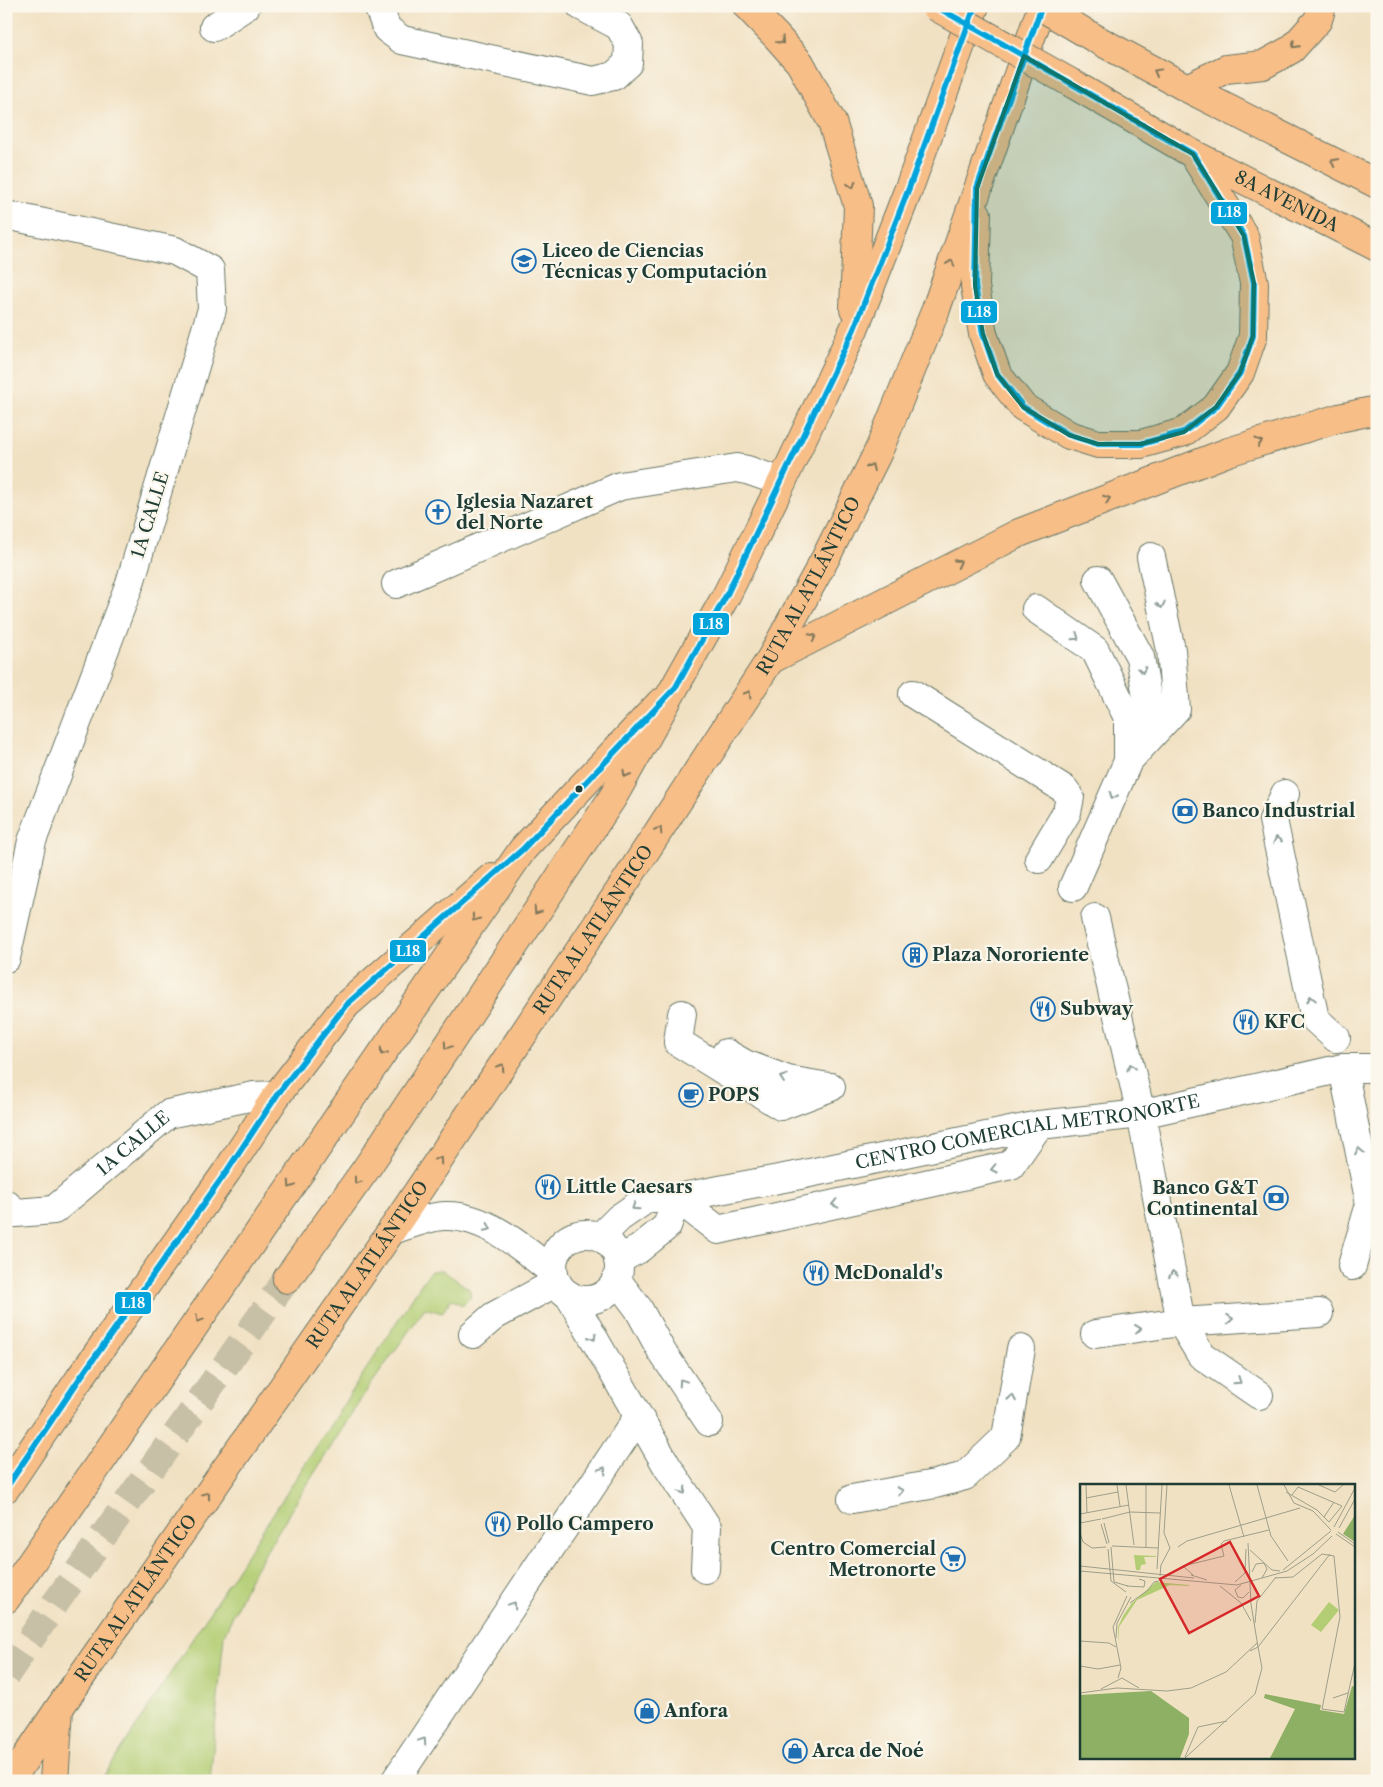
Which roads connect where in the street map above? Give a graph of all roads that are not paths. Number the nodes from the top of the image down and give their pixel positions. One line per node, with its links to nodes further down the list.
1 (246, 6): 9 (street)
2 (378, 6): 3 (street)
3 (581, 6)
4 (746, 6): 16 (main road, one-way to 16)
5 (935, 6): 11 (main road, 8A AVENIDA, bridge)
6 (975, 6): 16 (main road)
7 (1041, 6): 10 (main road, one-way to 7, bridge); 13 (main road, RUTA AL ATLÁNTICO)
8 (1322, 6): 10 (main road, one-way to 10)
9 (214, 26)
10 (1186, 88): 12 (main road, one-way to 10)
11 (1193, 154): 13 (main road); 15 (main road, 8A AVENIDA)
12 (1377, 184)
13 (977, 188): 23 (main road, RUTA AL ATLÁNTICO, one-way to 13)
14 (6, 215): 32 (street, 1A CALLE)
15 (1377, 247)
16 (854, 330): 18 (main road)
17 (1377, 410): 23 (main road, one-way to 17)
18 (782, 482): 21 (street); 24 (main road)
19 (1151, 557): 26 (street, one-way to 26)
20 (1098, 580): 26 (street, one-way to 26)
21 (396, 584)
22 (1036, 609): 26 (street, one-way to 26)
23 (770, 660): 44 (main road, RUTA AL ATLÁNTICO, one-way to 23)
24 (676, 687): 28 (main road); 48 (main road, one-way to 48)
25 (913, 694): 29 (street)
26 (1128, 761): 30 (street, one-way to 30)
27 (1285, 794): 34 (street, one-way to 27)
28 (523, 849): 38 (main road); 61 (main road, one-way to 61)
29 (1039, 858)
30 (1073, 887)
31 (1095, 918): 39 (street, one-way to 31)
32 (6, 958)
33 (682, 1014): 37 (street, one-way to 33)
34 (1336, 1038)
35 (1342, 1068): 36 (street, CENTRO COMERCIAL METRONORTE); 39 (street, CENTRO COMERCIAL METRONORTE); 41 (street, one-way to 35)
36 (1376, 1075)
37 (830, 1088)
38 (277, 1095): 43 (street, 1A CALLE); 58 (main road)
39 (1141, 1114): 40 (street, CENTRO COMERCIAL METRONORTE); 51 (street, one-way to 39)
40 (1039, 1125): 42 (street, CENTRO COMERCIAL METRONORTE); 42 (street, one-way to 42)
41 (1373, 1192): 46 (street)
42 (677, 1198): 45 (street, CENTRO COMERCIAL METRONORTE, one-way to 45); 47 (street)
43 (6, 1204)
44 (392, 1230): 49 (street, one-way to 49); 62 (main road, RUTA AL ATLÁNTICO, one-way to 44)
45 (600, 1237): 47 (street); 49 (street)
46 (1352, 1266)
47 (617, 1269): 49 (street); 57 (street, one-way to 47)
48 (287, 1279)
49 (560, 1283): 52 (street); 56 (street, one-way to 56)
50 (1319, 1313): 51 (street, one-way to 50)
51 (1181, 1322): 53 (street, one-way to 51); 55 (street, one-way to 55)
52 (473, 1334)
53 (1095, 1334)
54 (1020, 1349): 59 (street, one-way to 54)
55 (1259, 1396)
56 (638, 1416): 60 (street, one-way to 60); 65 (street, one-way to 56)
57 (709, 1422)
58 (6, 1488)
59 (852, 1499)
60 (706, 1569)
61 (6, 1599)
62 (60, 1708): 63 (main road, RUTA AL ATLÁNTICO); 64 (main road)
63 (10, 1781)
64 (54, 1781)
65 (395, 1781)

